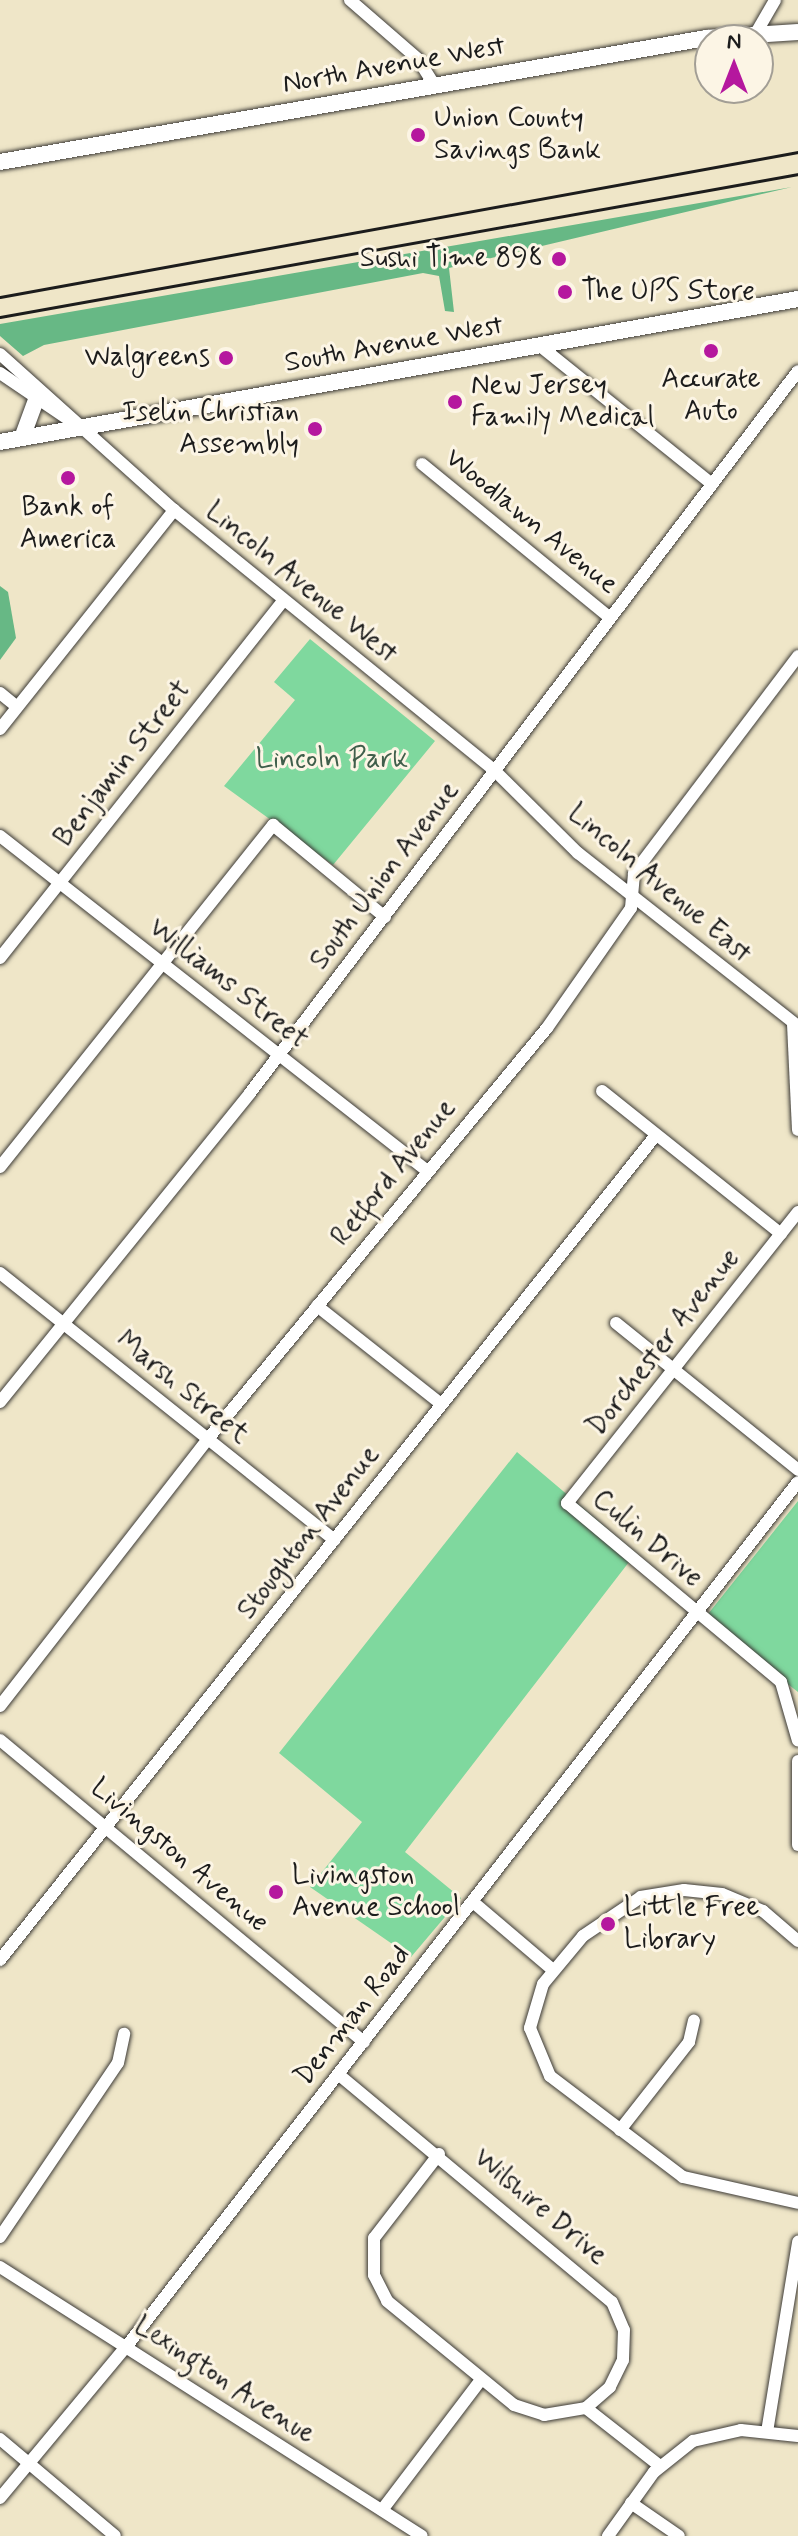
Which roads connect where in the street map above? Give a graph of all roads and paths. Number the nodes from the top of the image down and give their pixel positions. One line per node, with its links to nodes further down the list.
1 (350, 0): 7 (street)
2 (775, 0): 3 (street)
3 (761, 24)
4 (798, 32): 5 (main road, North Avenue West)
5 (774, 33)
6 (694, 43): 7 (main road, North Avenue West)
7 (434, 85): 8 (main road, North Avenue West)
8 (0, 162)
9 (798, 299): 10 (main road, South Avenue West)
10 (539, 345): 15 (main road, South Avenue West); 19 (street)
11 (0, 354): 15 (street, Lincoln Avenue West)
12 (798, 371): 19 (street, South Union Avenue)
13 (0, 373): 14 (street, Lincoln Avenue West)
14 (36, 400): 15 (street, Lincoln Avenue West); 16 (main road)
15 (81, 427): 16 (main road, South Avenue West); 20 (street, Lincoln Avenue West)
16 (22, 438): 17 (main road, South Avenue West)
17 (0, 442)
18 (422, 464): 22 (street, Woodlawn Avenue)
19 (712, 484): 22 (street, South Union Avenue)
20 (174, 510): 21 (street, Lincoln Avenue West); 25 (street)
21 (283, 601): 27 (street, Lincoln Avenue West); 29 (street, Benjamin Street)
22 (610, 618): 27 (street, South Union Avenue)
23 (798, 656): 30 (street, Retford Avenue)
24 (0, 693): 25 (street)
25 (17, 707): 26 (street)
26 (0, 729)
27 (495, 771): 30 (street, Lincoln Avenue East); 31 (street, South Union Avenue)
28 (0, 836): 29 (street, Williams Street)
29 (59, 882): 32 (street, Benjamin Street); 33 (street, Williams Street)
30 (632, 895): 34 (street, Lincoln Avenue East); 40 (street, Retford Avenue)
31 (385, 917): 33 (street); 35 (street, South Union Avenue)
32 (0, 958)
33 (165, 963): 35 (street, Williams Street); 39 (street)
34 (796, 1025): 37 (street)
35 (279, 1054): 40 (street, Williams Street); 46 (street, South Union Avenue)
36 (602, 1091): 38 (street)
37 (798, 1130)
38 (656, 1135): 42 (street); 49 (street, Stoughton Avenue)
39 (0, 1167)
40 (426, 1170): 44 (street, Retford Avenue)
41 (798, 1212): 42 (street, Dorchester Avenue)
42 (781, 1234): 47 (street, Dorchester Avenue)
43 (0, 1273): 46 (street, Marsh Street)
44 (317, 1306): 49 (street); 50 (street, Retford Avenue)
45 (616, 1323): 47 (street)
46 (63, 1324): 48 (street, South Union Avenue); 50 (street, Marsh Street)
47 (672, 1370): 51 (street); 53 (street, Dorchester Avenue)
48 (0, 1402)
49 (441, 1404): 54 (street, Stoughton Avenue)
50 (207, 1440): 54 (street, Marsh Street); 56 (street, Retford Avenue)
51 (798, 1470)
52 (798, 1482): 55 (street, Denman Road)
53 (567, 1503): 55 (street, Culin Drive)
54 (334, 1540): 60 (street, Stoughton Avenue)
55 (696, 1611): 58 (street, Culin Drive); 62 (street, Denman Road)
56 (0, 1706)
57 (0, 1740): 60 (street, Livingston Avenue)
58 (798, 1741)
59 (798, 1761): 61 (street)
60 (107, 1827): 64 (street, Stoughton Avenue); 68 (street, Livingston Avenue)
61 (798, 1845)
62 (473, 1902): 65 (street); 68 (street, Denman Road)
63 (798, 1941): 65 (street)
64 (0, 1960)
65 (553, 1970): 70 (street)
66 (694, 2021): 70 (street)
67 (124, 2034): 73 (street)
68 (364, 2042): 69 (street, Denman Road)
69 (338, 2074): 71 (street, Wilshire Drive); 76 (street, Denman Road)
70 (620, 2130): 72 (street)
71 (439, 2154): 77 (street); 78 (street, Wilshire Drive)
72 (798, 2203)
73 (0, 2237)
74 (798, 2242): 79 (street)
75 (0, 2267): 76 (street, Lexington Avenue)
76 (126, 2347): 82 (street, Denman Road); 86 (street, Lexington Avenue)
77 (479, 2382): 78 (street); 86 (street)
78 (586, 2408): 83 (street)
79 (767, 2432): 80 (street); 83 (street)
80 (798, 2436)
81 (0, 2439): 82 (street)
82 (29, 2464): 84 (street, Denman Road); 88 (street)
83 (660, 2466): 85 (street)
84 (0, 2498)
85 (631, 2503): 90 (street); 91 (street)
86 (382, 2510): 87 (street, Lexington Avenue)
87 (403, 2531): 89 (street, Lexington Avenue)
88 (115, 2536)
89 (422, 2536)
90 (608, 2536)
91 (679, 2536)

